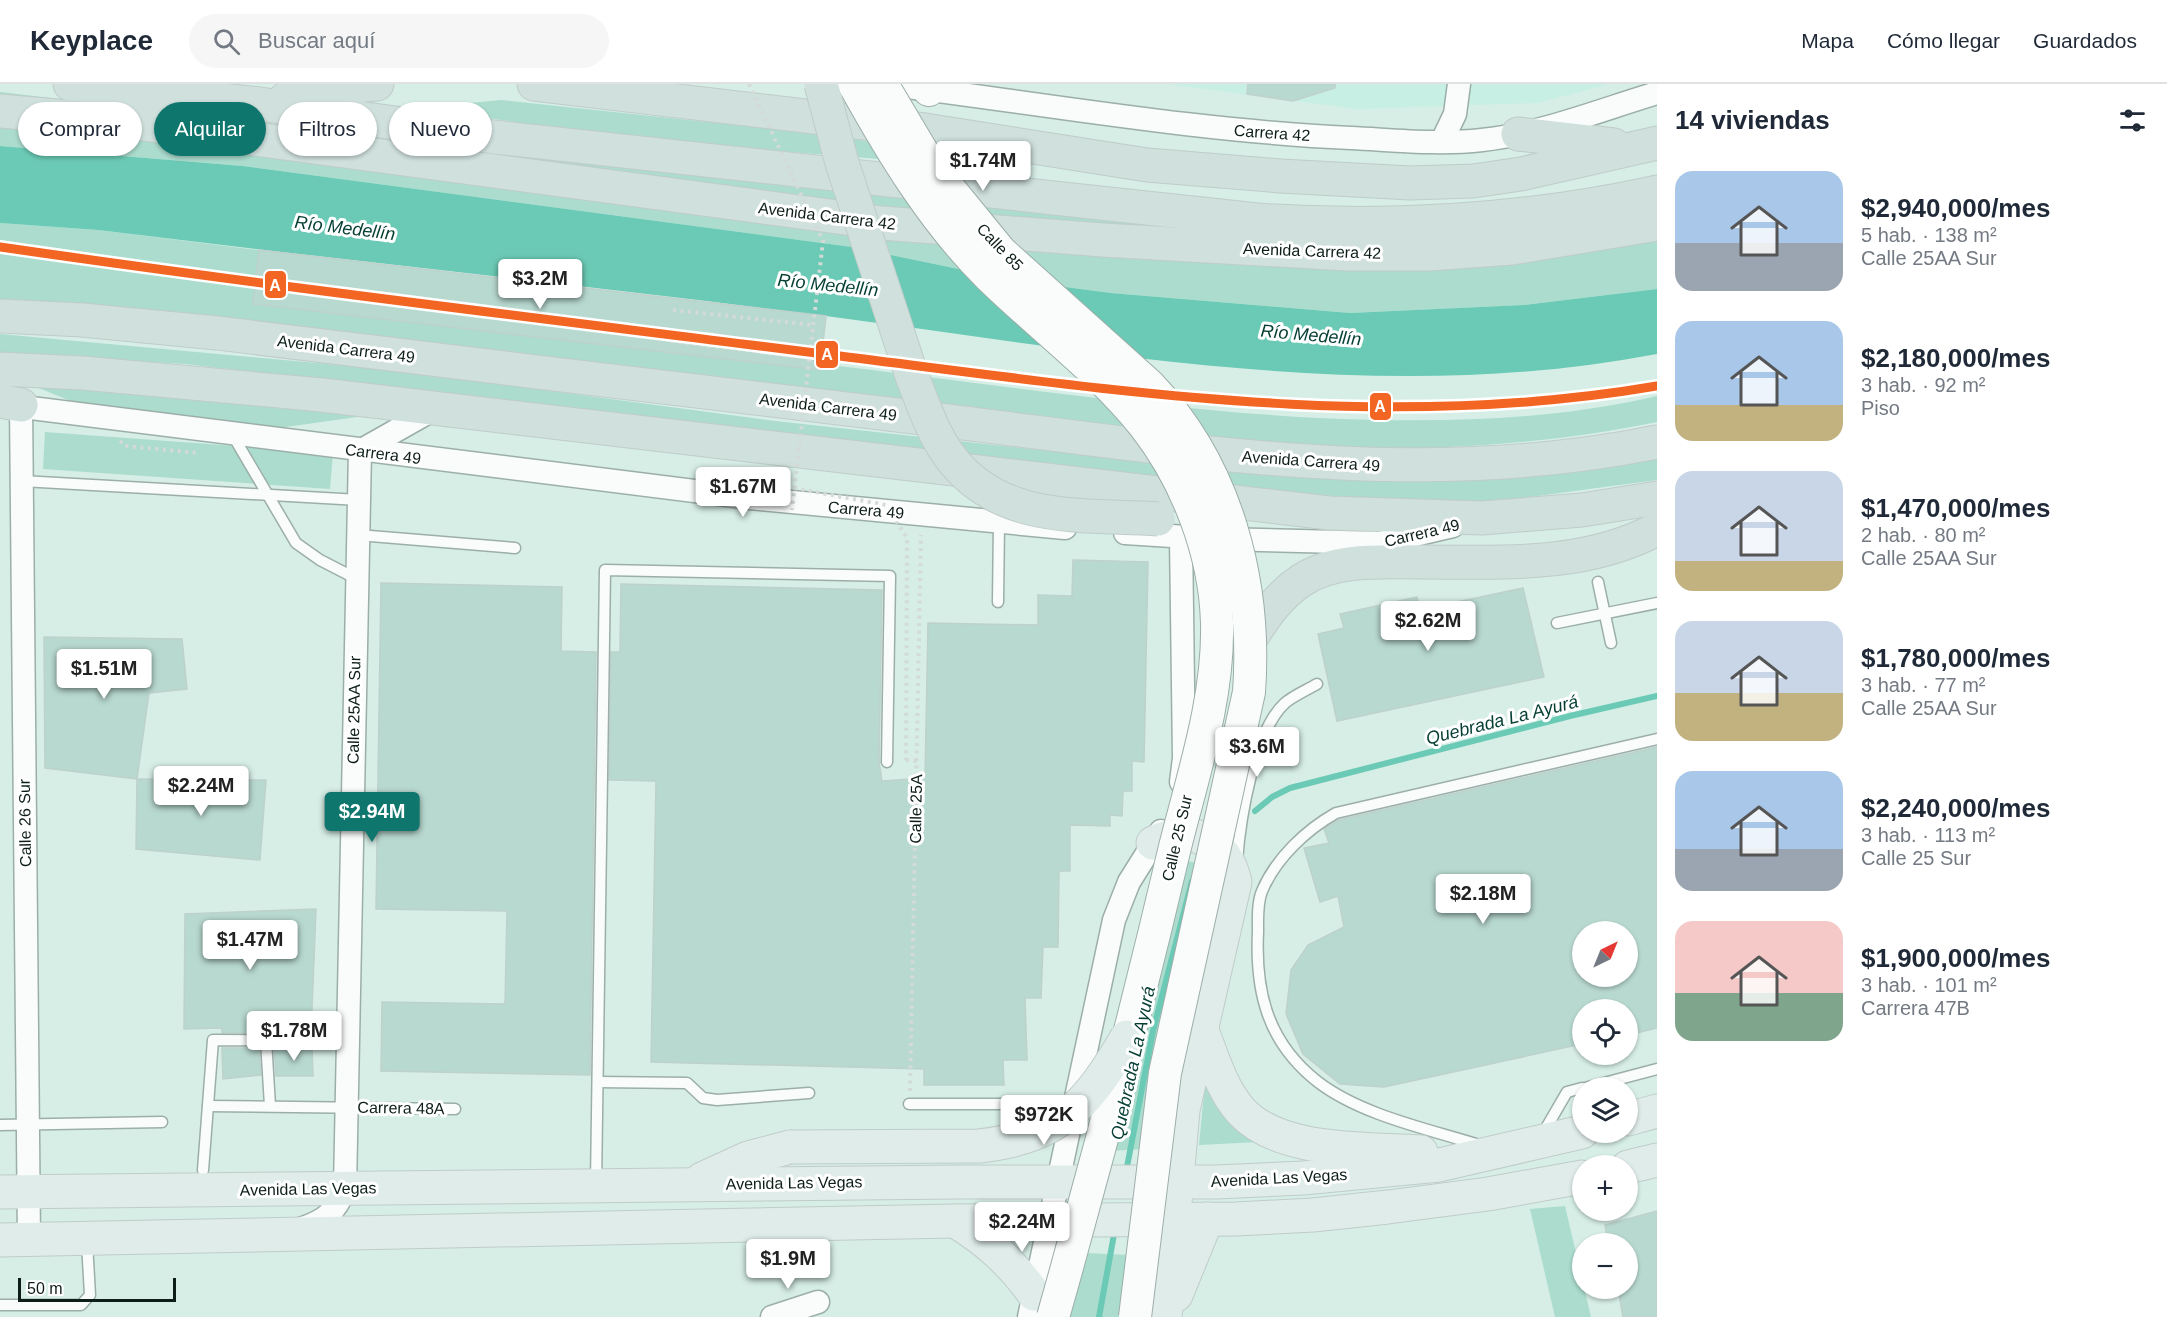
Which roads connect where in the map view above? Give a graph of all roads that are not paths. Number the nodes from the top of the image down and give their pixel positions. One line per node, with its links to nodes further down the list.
1 (70, 84): 10 (highway, Avenida Carrera 42)
2 (377, 84): 11 (highway)
3 (534, 84): 16 (highway)
4 (821, 84): 33 (highway, bridge)
5 (854, 84): 19 (main road, Calle 85, bridge)
6 (883, 84): 8 (street, Carrera 42); 43 (main road, Calle 85, bridge)
7 (1459, 84): 15 (street)
8 (926, 87): 15 (street, Carrera 42)
9 (1657, 93): 14 (street, Carrera 42)
10 (241, 102)
11 (266, 103)
12 (266, 105): 17 (highway, Avenida Carrera 42)
13 (0, 111): 18 (highway, Avenida Carrera 42)
14 (1518, 134): 15 (street, Carrera 42); 16 (highway)
15 (1442, 141)
16 (1648, 145)
17 (1657, 192)
18 (1657, 224)
19 (1024, 308): 51 (main road, Calle 25 Sur, bridge)
20 (0, 316): 25 (highway, Avenida Carrera 49)
21 (0, 369): 23 (highway)
22 (7, 404): 24 (street, Carrera 49); 27 (street, Calle 26 Sur)
23 (436, 408): 26 (street); 31 (highway)
24 (232, 434): 26 (street, Carrera 49); 28 (lane)
25 (1657, 441)
26 (360, 451): 30 (street, Calle 25AA Sur); 32 (street, Carrera 49)
27 (22, 481): 28 (lane); 69 (street, Calle 26 Sur)
28 (271, 496): 30 (lane); 37 (lane)
29 (1657, 498): 31 (highway)
30 (359, 500): 35 (street, Calle 25AA Sur)
31 (1482, 518): 33 (highway)
32 (999, 523): 33 (street, Carrera 49); 39 (lane)
33 (1169, 528): 48 (street, Calle 25 Sur)
34 (1652, 531): 43 (highway)
35 (358, 535): 36 (lane); 37 (street, Calle 25AA Sur)
36 (515, 548)
37 (357, 579): 53 (street, Calle 25AA Sur)
38 (1598, 582): 41 (lane)
39 (998, 602)
40 (1657, 603): 41 (lane)
41 (1605, 613): 42 (lane); 44 (lane)
42 (1557, 623)
43 (1251, 638): 95 (main road, bridge)
44 (1611, 644)
45 (1317, 684): 49 (lane)
46 (1657, 739): 72 (lane)
47 (887, 762): 56 (lane)
48 (1153, 843): 49 (main road); 65 (street, Calle 25 Sur)
49 (1235, 882): 50 (main road)
50 (1203, 1033): 72 (main road); 79 (main road)
51 (1127, 1037): 80 (main road, bridge); 93 (main road, Calle 25 Sur, bridge)
52 (266, 1040): 53 (lane); 60 (lane); 61 (lane)
53 (348, 1041): 62 (street, Calle 25AA Sur)
54 (1657, 1069): 55 (lane)
55 (1626, 1077)
56 (598, 1082): 58 (lane); 81 (lane)
57 (1572, 1091): 71 (lane)
58 (809, 1093)
59 (909, 1104): 65 (lane)
60 (208, 1106): 61 (lane, Carrera 48A); 75 (lane)
61 (270, 1106): 62 (lane, Carrera 48A)
62 (346, 1107): 63 (lane, Carrera 48A); 82 (street, Calle 25AA Sur)
63 (455, 1109)
64 (1657, 1111): 66 (main road)
65 (1072, 1112): 77 (main road); 78 (street, Calle 25 Sur)
66 (1638, 1116)
67 (162, 1122): 69 (lane)
68 (0, 1125): 69 (lane)
69 (28, 1125): 83 (street, Calle 26 Sur)
70 (1572, 1135): 71 (main road, Avenida Las Vegas)
71 (1536, 1144): 72 (main road, Avenida Las Vegas)
72 (1492, 1154): 79 (main road, Avenida Las Vegas)
73 (1657, 1160): 74 (main road)
74 (1638, 1165)
75 (203, 1170)
76 (1572, 1180): 85 (main road)
77 (959, 1182): 78 (main road, Avenida Las Vegas); 80 (main road, Avenida Las Vegas)
78 (1057, 1182): 79 (main road, Avenida Las Vegas); 86 (street, Calle 25 Sur)
79 (1176, 1182): 84 (main road)
80 (691, 1184): 81 (main road, Avenida Las Vegas)
81 (596, 1187): 82 (main road, Avenida Las Vegas)
82 (345, 1188): 83 (main road, Avenida Las Vegas); 88 (street, Calle 25AA Sur)
83 (14, 1192): 90 (street, Calle 26 Sur)
84 (1173, 1219): 85 (main road); 86 (main road); 96 (main road)
85 (1208, 1219): 96 (main road)
86 (1049, 1220): 87 (main road); 93 (street, Calle 25 Sur)
87 (955, 1221): 88 (main road); 93 (main road)
88 (281, 1235): 89 (main road)
89 (87, 1239): 90 (main road); 92 (lane)
90 (14, 1240)
91 (818, 1302): 94 (street)
92 (0, 1305)
93 (1039, 1309)
94 (772, 1317)
95 (1136, 1317)
96 (1166, 1317)

